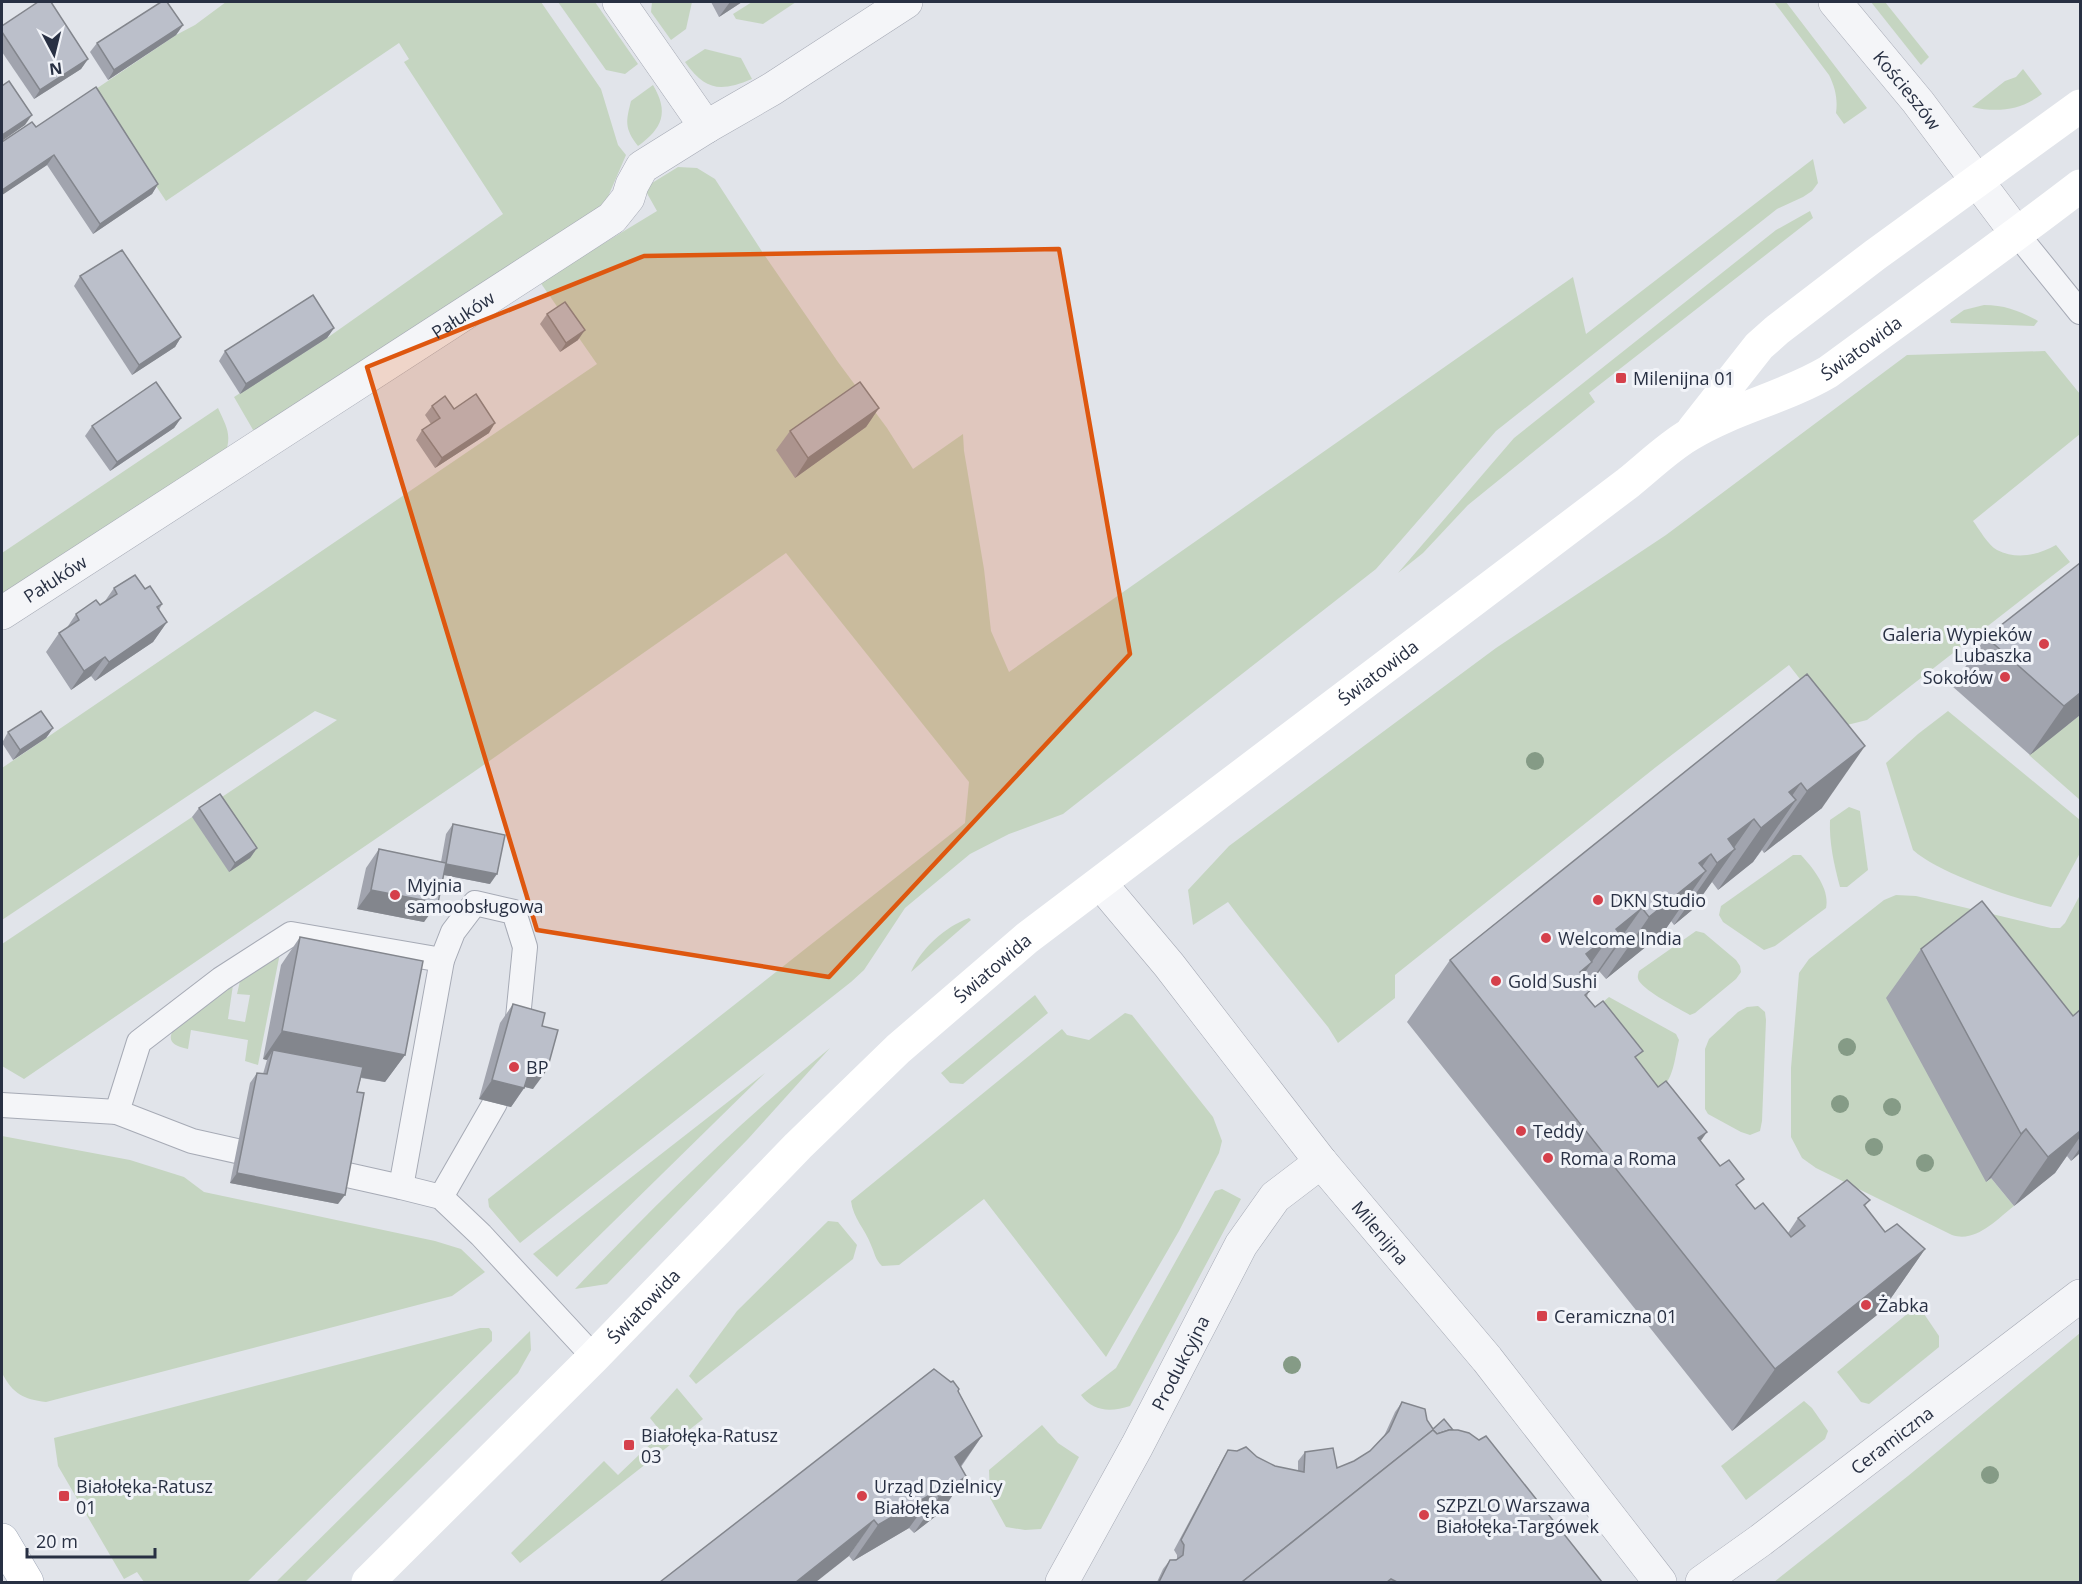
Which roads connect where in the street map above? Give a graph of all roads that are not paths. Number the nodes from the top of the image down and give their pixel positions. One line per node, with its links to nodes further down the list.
1 (619, 2): 5 (street)
2 (906, 2): 5 (street, Pałuków)
3 (1835, 2): 6 (street, Kościeszów)
4 (2080, 106): 6 (street, Światowida)
5 (706, 127): 11 (street, Pałuków)
6 (1977, 180): 8 (street); 10 (street, Światowida)
7 (2080, 186): 8 (street, Światowida)
8 (2017, 234): 9 (lane); 10 (street, Światowida)
9 (2080, 312)
10 (1688, 435): 12 (street, Światowida)
11 (2, 613)
12 (1101, 884): 18 (street, Milenijna); 22 (street, Światowida)
13 (442, 960): 14 (lane); 17 (lane); 19 (lane)
14 (517, 1028)
15 (495, 1103): 20 (lane)
16 (2, 1105): 17 (lane)
17 (117, 1112): 19 (lane)
18 (1321, 1162): 26 (street, Produkcyjna); 27 (street, Milenijna)
19 (401, 1186): 20 (lane)
20 (441, 1197): 22 (lane)
21 (2080, 1296): 28 (street, Ceramiczna)
22 (594, 1357): 25 (street, Światowida)
23 (2, 1540): 24 (street)
24 (27, 1582)
25 (368, 1582)
26 (1062, 1582)
27 (1660, 1582)
28 (1702, 1582)

